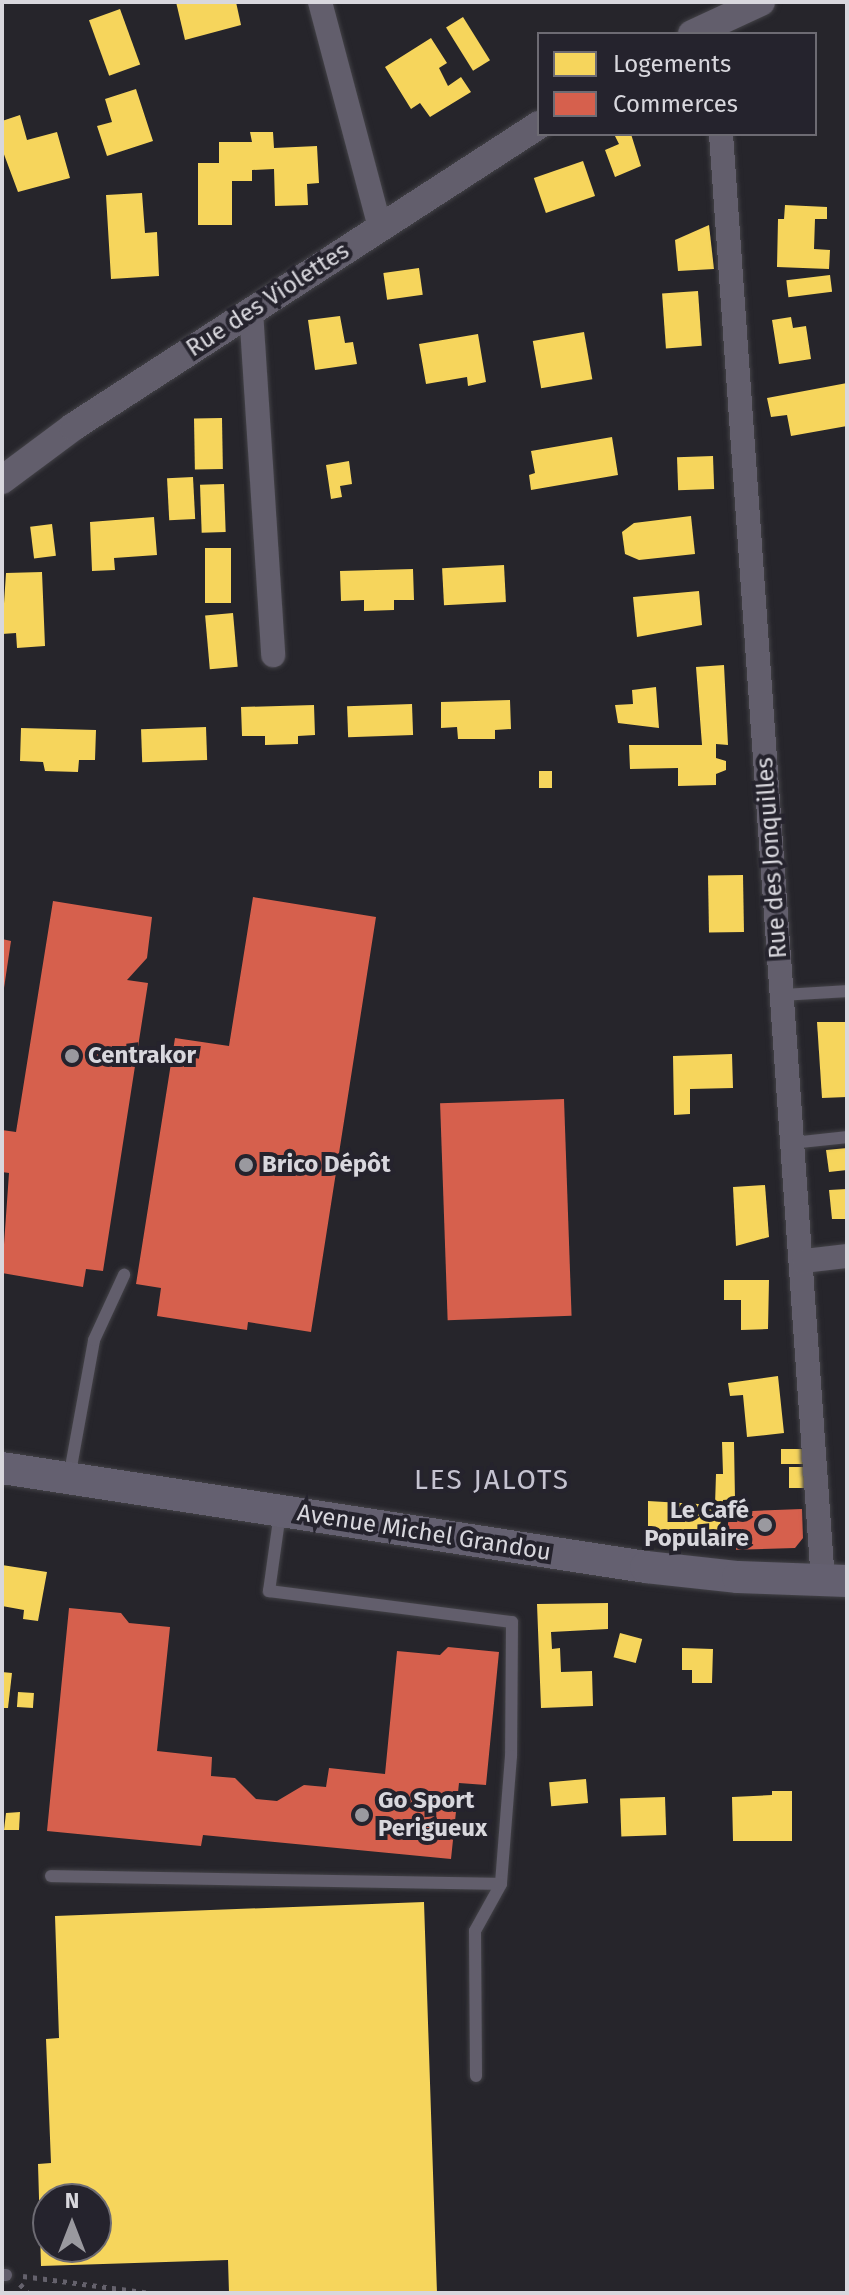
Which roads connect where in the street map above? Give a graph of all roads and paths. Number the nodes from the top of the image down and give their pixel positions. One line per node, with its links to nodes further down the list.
1 (320, 2): 6 (street)
2 (761, 2): 3 (street)
3 (706, 31)
4 (537, 126): 6 (street, Rue des Violettes)
5 (721, 136): 11 (street, Rue des Jonquilles)
6 (380, 227): 7 (street, Rue des Violettes)
7 (251, 311): 8 (street, Rue des Violettes); 9 (street)
8 (2, 480)
9 (273, 655)
10 (847, 991): 11 (lane)
11 (782, 995): 13 (street, Rue des Jonquilles)
12 (847, 1137): 13 (lane)
13 (792, 1143): 15 (street, Rue des Jonquilles)
14 (847, 1256): 15 (street)
15 (804, 1261): 20 (street, Rue des Jonquilles)
16 (124, 1275): 18 (lane)
17 (2, 1468): 18 (main road, Avenue Michel Grandou)
18 (69, 1479): 19 (main road, Avenue Michel Grandou)
19 (280, 1510): 20 (main road, Avenue Michel Grandou); 22 (lane)
20 (835, 1581)
21 (51, 1876): 22 (lane)
22 (501, 1884): 23 (lane)
23 (476, 2076)
24 (4, 2275): 25 (path)
25 (151, 2293)

